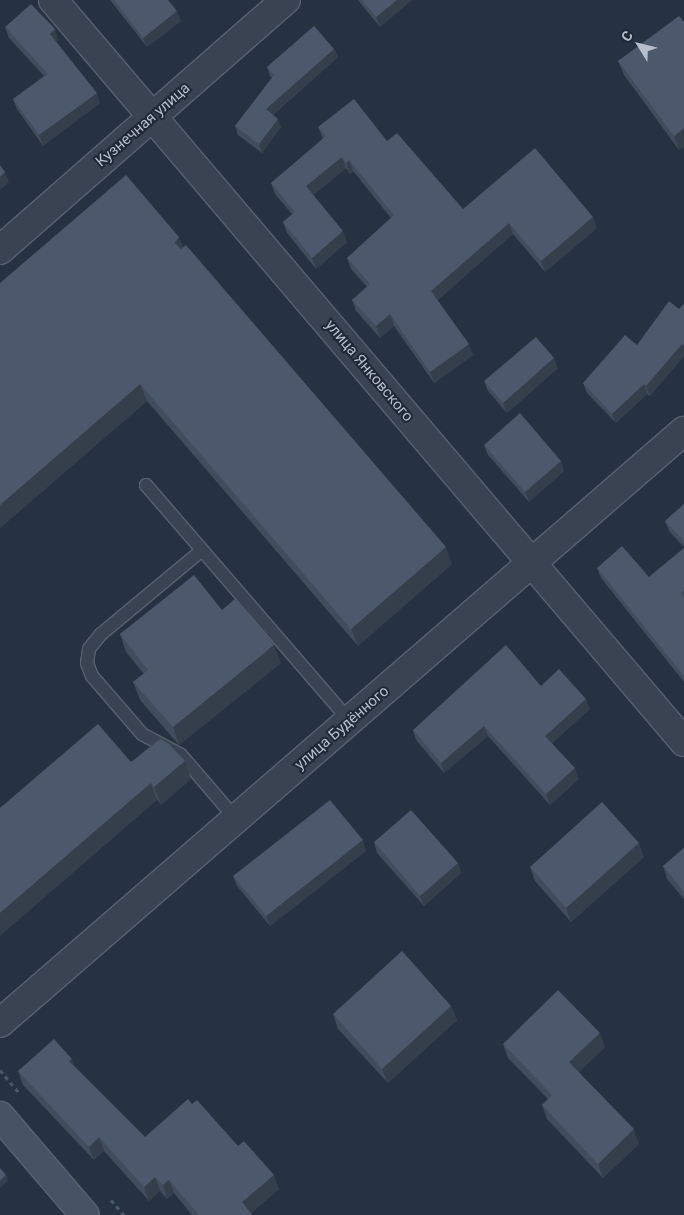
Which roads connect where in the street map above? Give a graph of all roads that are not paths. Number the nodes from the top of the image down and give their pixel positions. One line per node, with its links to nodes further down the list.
1 (53, 0): 3 (street, улица Янковского)
2 (286, 0): 3 (street, Кузнечная улица)
3 (152, 117): 4 (street, Кузнечная улица); 8 (street, улица Янковского)
4 (0, 250)
5 (684, 432): 8 (street, улица Будённого)
6 (146, 484): 7 (lane)
7 (201, 551): 9 (lane); 11 (lane)
8 (533, 563): 9 (street, улица Будённого); 10 (street, улица Янковского)
9 (350, 721): 11 (street, улица Будённого)
10 (684, 742)
11 (236, 819): 12 (street, улица Будённого)
12 (0, 1023)
13 (0, 1116): 14 (main road)
14 (85, 1215)

